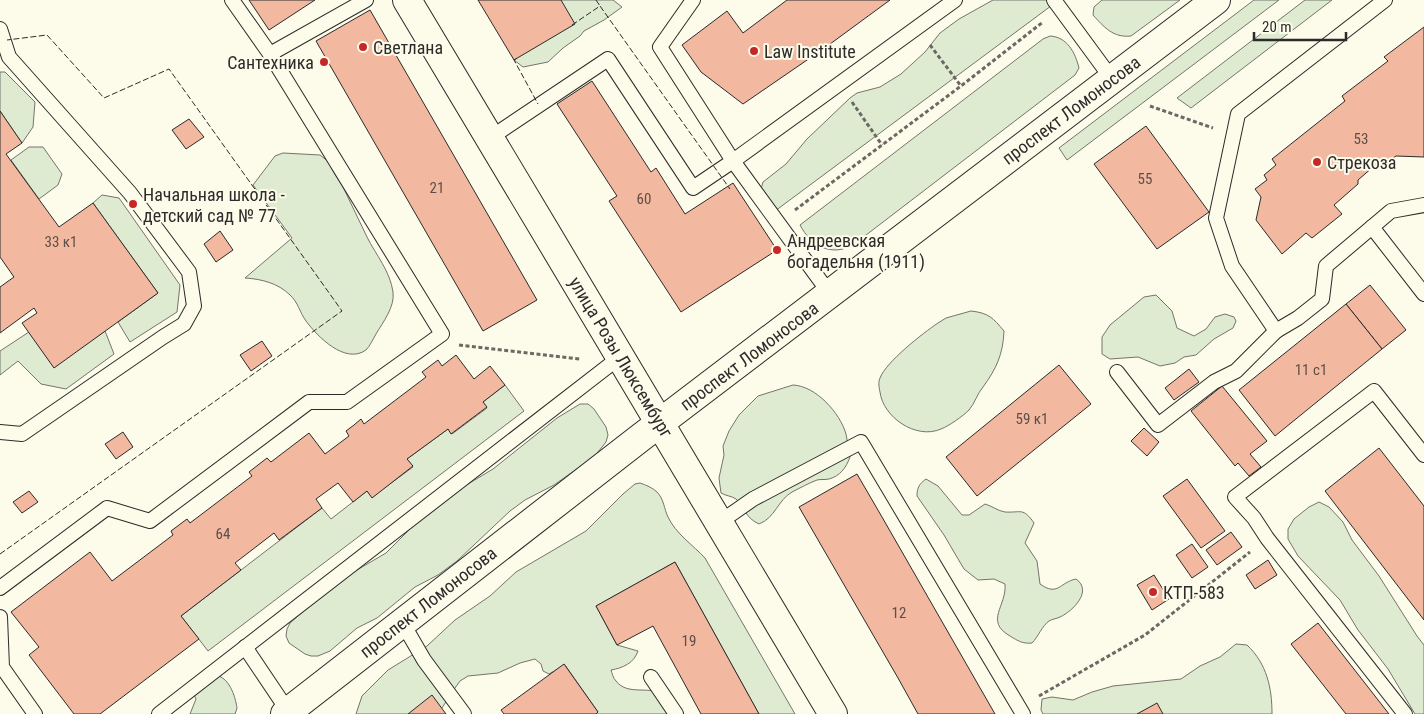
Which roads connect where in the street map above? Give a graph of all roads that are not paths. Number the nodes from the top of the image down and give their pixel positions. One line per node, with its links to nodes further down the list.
1 (232, 0): 10 (lane)
2 (366, 0): 10 (lane)
3 (407, 0): 13 (main road, улица Розы Люксембург)
4 (693, 0): 14 (lane)
5 (955, 0): 14 (lane)
6 (1216, 0): 12 (main road, проспект Ломоносова)
7 (1385, 0): 19 (lane)
8 (1057, 4): 12 (lane)
9 (0, 29): 11 (lane)
10 (270, 54): 26 (lane)
11 (5, 58): 23 (lane)
12 (1112, 79): 17 (main road, проспект Ломоносова)
13 (490, 138): 14 (lane); 20 (main road, улица Розы Люксембург)
14 (734, 161): 17 (lane)
15 (1424, 205): 16 (lane)
16 (1372, 227): 18 (lane); 19 (lane)
17 (830, 294): 22 (main road, проспект Ломоносова)
18 (1424, 294)
19 (1276, 331): 21 (lane)
20 (620, 357): 22 (main road, улица Розы Люксембург); 29 (lane)
21 (1117, 372)
22 (661, 423): 25 (main road, улица Розы Люксембург); 28 (main road, проспект Ломоносова)
23 (0, 432)
24 (1424, 455): 38 (lane)
25 (720, 522): 31 (lane); 37 (main road, улица Розы Люксембург)
26 (0, 588)
27 (0, 617): 33 (lane)
28 (402, 622): 32 (main road, проспект Ломоносова); 35 (lane)
29 (245, 647): 32 (lane); 34 (lane)
30 (651, 676): 36 (lane)
31 (1021, 711)
32 (287, 713)
33 (35, 714)
34 (159, 714)
35 (464, 714)
36 (676, 714)
37 (833, 714)
38 (1405, 714)

